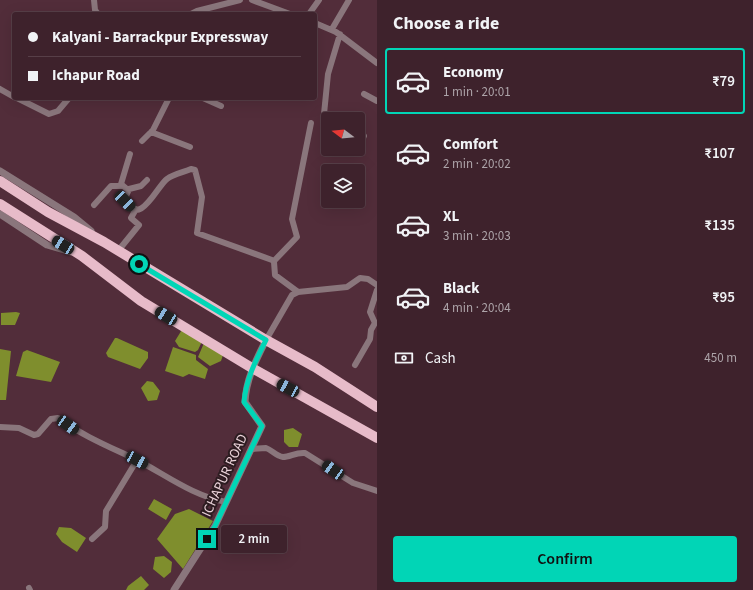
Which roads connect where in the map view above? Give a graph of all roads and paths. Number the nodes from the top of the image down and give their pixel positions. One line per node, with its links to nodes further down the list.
1 (94, 0): 7 (street)
2 (240, 0): 8 (street)
3 (252, 0): 6 (street)
4 (319, 0): 10 (street)
5 (349, 0): 12 (street)
6 (266, 2): 9 (street)
7 (96, 12)
8 (195, 12)
9 (286, 12)
10 (310, 12)
11 (317, 24): 12 (street)
12 (332, 29): 13 (street)
13 (340, 34): 14 (street); 24 (street)
14 (377, 63)
15 (0, 89): 17 (street)
16 (364, 94): 22 (street)
17 (12, 96)
18 (21, 100): 19 (street)
19 (68, 100)
20 (168, 100): 26 (street)
21 (208, 100): 23 (street)
22 (377, 101)
23 (221, 106)
24 (324, 112)
25 (311, 123): 42 (street)
26 (151, 132): 27 (street); 28 (street)
27 (142, 141)
28 (190, 147)
29 (130, 154): 33 (street)
30 (0, 171): 39 (street)
31 (146, 180): 34 (street)
32 (0, 181): 39 (highway)
33 (121, 186): 34 (street); 36 (street)
34 (128, 190): 37 (street)
35 (0, 204): 41 (highway)
36 (94, 205)
37 (136, 209): 40 (street); 42 (street)
38 (0, 214): 41 (street)
39 (104, 242): 40 (highway)
40 (118, 251): 46 (highway)
41 (82, 256): 48 (highway)
42 (274, 261): 45 (street)
43 (377, 285): 45 (street)
44 (377, 290): 47 (street)
45 (298, 292): 46 (street)
46 (266, 340): 48 (street); 49 (highway)
47 (356, 365)
48 (252, 368): 51 (highway); 52 (street, ICHAPUR ROAD)
49 (377, 406)
50 (0, 427): 53 (street)
51 (377, 438)
52 (251, 449): 54 (street); 55 (street, ICHAPUR ROAD)
53 (137, 460): 55 (street); 56 (street)
54 (377, 491)
55 (226, 502): 57 (street, ICHAPUR ROAD)
56 (92, 539)
57 (174, 590)

